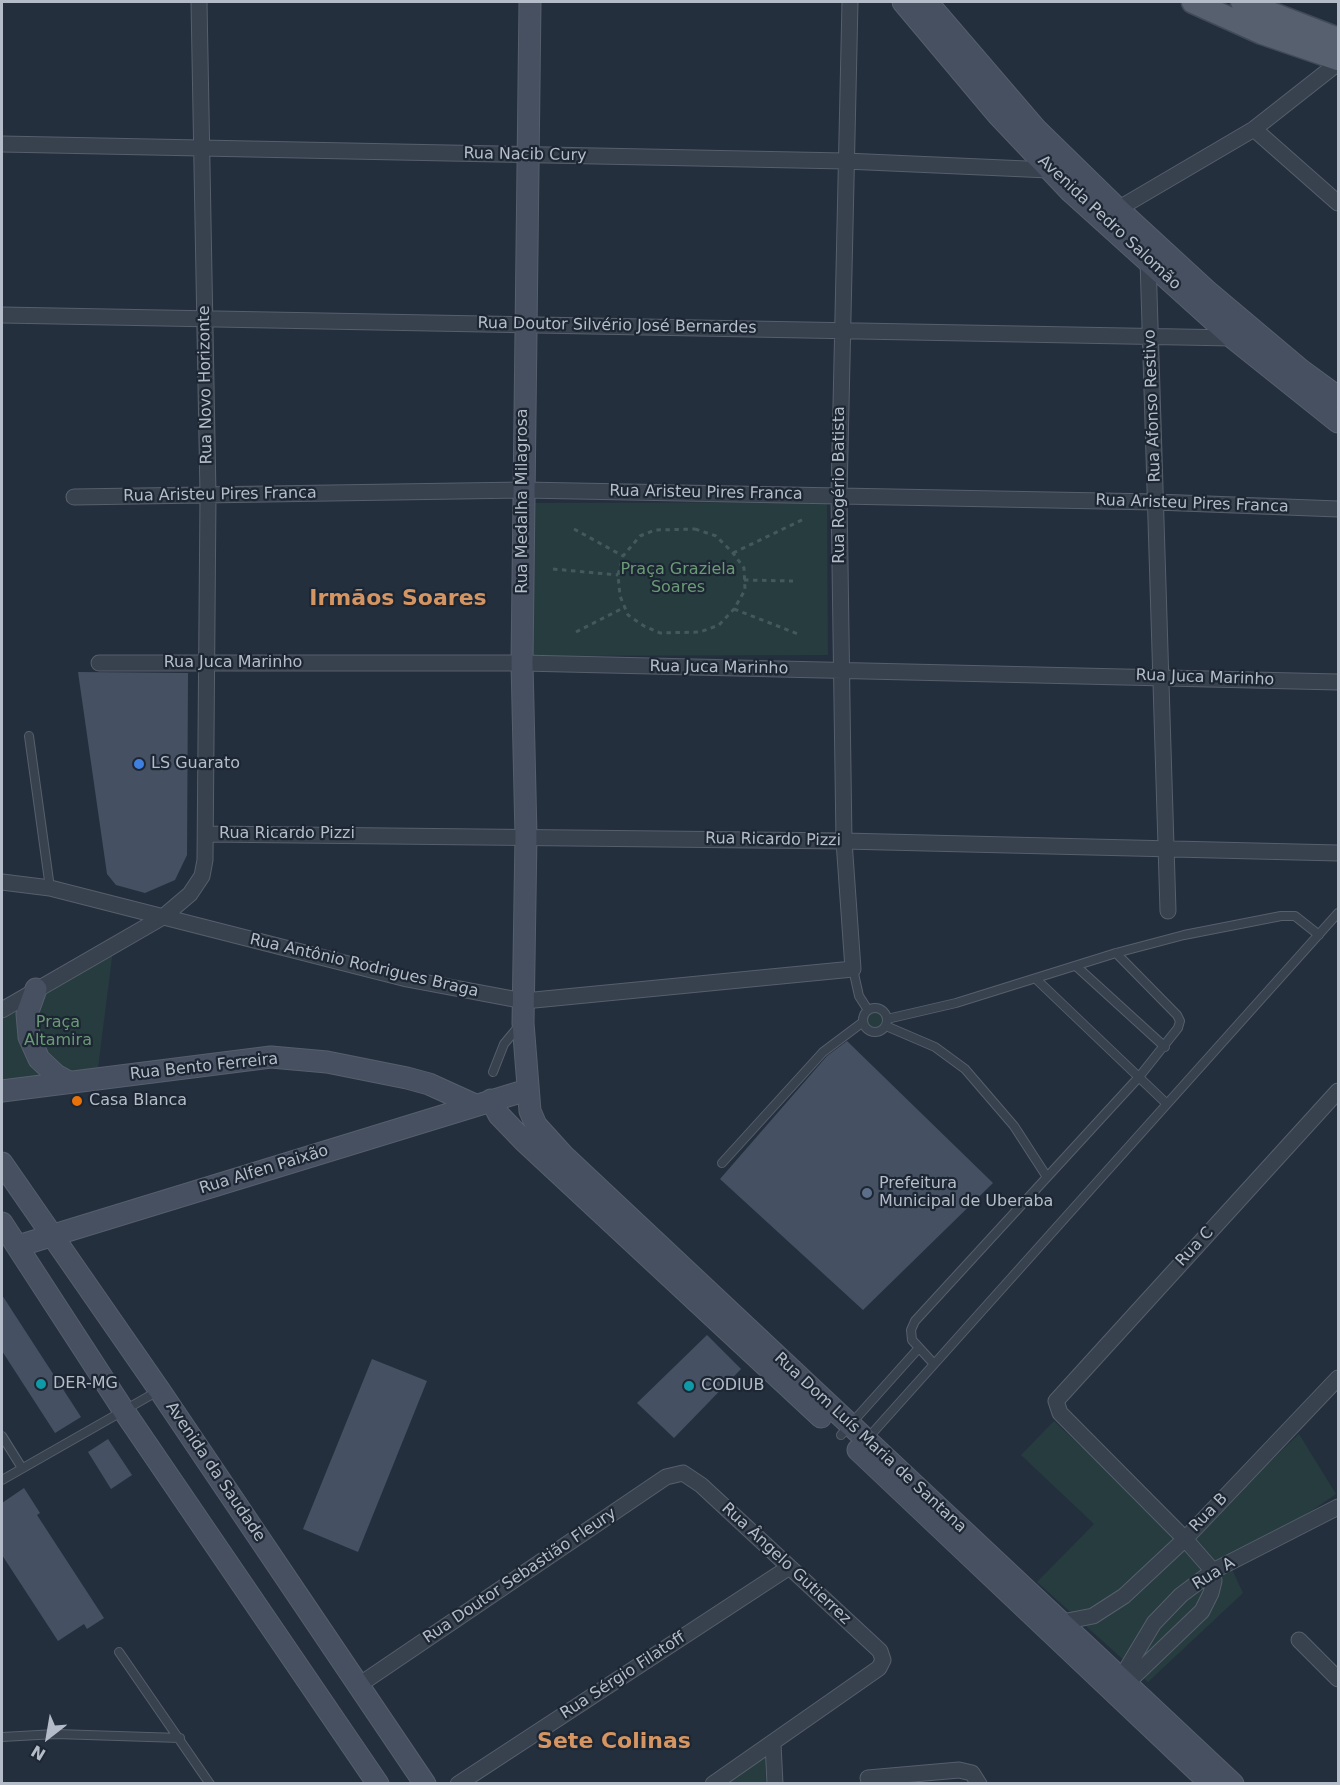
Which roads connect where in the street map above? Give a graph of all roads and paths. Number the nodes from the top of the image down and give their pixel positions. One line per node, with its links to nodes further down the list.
1 (199, 2): 12 (street, Rua Novo Horizonte)
2 (530, 2): 13 (street, Rua Medalha Milagrosa)
3 (850, 2): 14 (street, Rua Rogério Batista)
4 (903, 2): 15 (street, Avenida Pedro Salomão)
5 (927, 2): 17 (street, Avenida Pedro Salomão)
6 (1192, 2): 9 (main road)
7 (1242, 2): 8 (main road)
8 (1338, 39)
9 (1338, 61): 10 (street)
10 (1254, 129): 16 (street); 17 (street)
11 (2, 144): 12 (street, Rua Nacib Cury)
12 (202, 149): 13 (street, Rua Nacib Cury); 20 (street, Rua Novo Horizonte)
13 (527, 155): 14 (street, Rua Nacib Cury); 21 (street, Rua Medalha Milagrosa)
14 (844, 161): 15 (street, Rua Nacib Cury); 22 (street, Rua Rogério Batista)
15 (1049, 170): 17 (street, Avenida Pedro Salomão)
16 (1338, 203)
17 (1109, 213): 18 (street, Avenida Pedro Salomão); 25 (street, Avenida Pedro Salomão)
18 (1148, 260): 23 (street, Rua Afonso Restivo); 24 (street, Avenida Pedro Salomão)
19 (2, 315): 20 (street, Rua Doutor Silvério José Bernardes)
20 (206, 318): 21 (street, Rua Doutor Silvério José Bernardes); 28 (street, Rua Novo Horizonte)
21 (525, 325): 22 (street, Rua Doutor Silvério José Bernardes); 27 (street, Rua Medalha Milagrosa)
22 (841, 330): 23 (street, Rua Doutor Silvério José Bernardes); 29 (street, Rua Rogério Batista)
23 (1152, 335): 24 (street, Rua Doutor Silvério José Bernardes); 31 (street, Rua Afonso Restivo)
24 (1233, 338): 26 (street, Avenida Pedro Salomão)
25 (1338, 397)
26 (1338, 422)
27 (523, 490): 28 (street, Rua Aristeu Pires Franca); 29 (street, Rua Aristeu Pires Franca); 47 (street, Rua Medalha Milagrosa)
28 (208, 495): 30 (street, Rua Aristeu Pires Franca); 46 (street, Rua Novo Horizonte)
29 (839, 495): 31 (street, Rua Aristeu Pires Franca); 48 (street, Rua Rogério Batista)
30 (74, 497)
31 (1156, 502): 32 (street, Rua Aristeu Pires Franca); 49 (street, Rua Afonso Restivo)
32 (1338, 509)
33 (804, 519): 35 (path)
34 (574, 529): 36 (path)
35 (734, 553): 36 (path); 39 (path)
36 (623, 556): 38 (path)
37 (553, 569): 38 (path)
38 (618, 575): 41 (path)
39 (744, 580): 40 (path); 42 (path)
40 (794, 581)
41 (625, 607): 42 (path); 43 (path)
42 (734, 609): 44 (path)
43 (576, 632)
44 (798, 634)
45 (99, 663): 46 (street, Rua Juca Marinho)
46 (208, 663): 47 (street, Rua Juca Marinho); 52 (street, Rua Novo Horizonte)
47 (522, 663): 48 (street, Rua Juca Marinho); 53 (street, Rua Medalha Milagrosa)
48 (843, 671): 49 (street, Rua Juca Marinho); 54 (street, Rua Rogério Batista)
49 (1161, 676): 50 (street, Rua Juca Marinho); 55 (street, Rua Afonso Restivo)
50 (1338, 682)
51 (29, 736): 58 (lane)
52 (207, 834): 53 (street, Rua Ricardo Pizzi); 61 (street, Rua Novo Horizonte)
53 (526, 836): 54 (street, Rua Ricardo Pizzi); 68 (street, Rua Medalha Milagrosa)
54 (843, 841): 55 (street, Rua Ricardo Pizzi); 65 (street, Rua Rogério Batista)
55 (1165, 850): 56 (street, Rua Ricardo Pizzi); 59 (street, Rua Afonso Restivo)
56 (1338, 853)
57 (2, 882): 58 (street, Rua Antônio Rodrigues Braga)
58 (50, 888): 61 (street, Rua Antônio Rodrigues Braga)
59 (1168, 911)
60 (1338, 913): 62 (lane)
61 (163, 917): 67 (street); 68 (street, Rua Antônio Rodrigues Braga)
62 (1319, 935): 63 (lane); 82 (lane)
63 (1116, 953): 64 (lane); 74 (lane)
64 (1076, 966): 66 (lane); 74 (lane)
65 (853, 969): 68 (street, Rua Antônio Rodrigues Braga); 70 (lane)
66 (1036, 979): 72 (lane); 76 (lane)
67 (36, 989): 69 (street); 77 (street)
68 (524, 1001): 73 (street, Rua Medalha Milagrosa)
69 (2, 1010)
70 (868, 1010): 71 (lane); 72 (lane)
71 (863, 1022): 72 (lane); 84 (lane)
72 (886, 1022): 85 (lane)
73 (523, 1023): 75 (lane); 78 (street, Rua Dom Luís Maria de Santana)
74 (1165, 1047): 76 (lane)
75 (493, 1072)
76 (1139, 1077): 82 (lane); 85 (lane)
77 (67, 1081): 79 (street, Rua Bento Ferreira); 81 (street, Rua Bento Ferreira)
78 (527, 1090): 81 (street, Rua Alfen Paixão); 94 (street, Rua Dom Luís Maria de Santana)
79 (2, 1091)
80 (1338, 1091): 101 (street, Rua C)
81 (482, 1102): 87 (street, Rua Alfen Paixão); 94 (street, Rua Dom Luís Maria de Santana)
82 (1167, 1104): 90 (lane)
83 (2, 1163): 87 (street, Avenida da Saudade)
84 (722, 1163)
85 (1047, 1177): 89 (lane)
86 (2, 1223): 88 (street)
87 (52, 1235): 88 (street, Rua Alfen Paixão); 92 (street, Avenida da Saudade)
88 (10, 1248): 93 (street)
89 (918, 1349): 90 (lane); 94 (lane)
90 (934, 1364): 96 (lane)
91 (1338, 1378): 101 (street, Rua B)
92 (160, 1391): 93 (lane); 109 (street, Avenida da Saudade)
93 (124, 1411): 97 (lane); 115 (street)
94 (846, 1430): 96 (street, Rua Dom Luís Maria de Santana)
95 (2, 1436): 97 (lane)
96 (862, 1445): 104 (street, Rua Dom Luís Maria de Santana); 121 (street, Rua Dom Luís Maria de Santana)
97 (22, 1468): 99 (lane)
98 (683, 1473): 102 (street, Rua Ângelo Gutierrez); 109 (street, Rua Doutor Sebastião Fleury)
99 (2, 1480)
100 (1338, 1507): 103 (street, Rua A)
101 (1185, 1539): 103 (street); 104 (street, Rua B)
102 (788, 1568): 112 (street, Rua Ângelo Gutierrez); 117 (street, Rua Sérgio Filatoff)
103 (1213, 1571): 108 (street, Rua A); 108 (street)
104 (1062, 1622): 108 (street, Rua Dom Luís Maria de Santana)
105 (1299, 1640): 107 (street)
106 (119, 1652): 111 (lane)
107 (1338, 1679)
108 (1124, 1680): 122 (street, Rua Dom Luís Maria de Santana)
109 (359, 1685): 116 (street, Avenida da Saudade)
110 (2, 1737): 111 (lane)
111 (180, 1738): 114 (lane)
112 (773, 1744): 118 (street); 119 (street)
113 (868, 1778): 120 (street)
114 (210, 1784)
115 (378, 1784)
116 (425, 1784)
117 (458, 1784)
118 (713, 1784)
119 (776, 1784)
120 (980, 1784)
121 (1211, 1784)
122 (1233, 1784)

